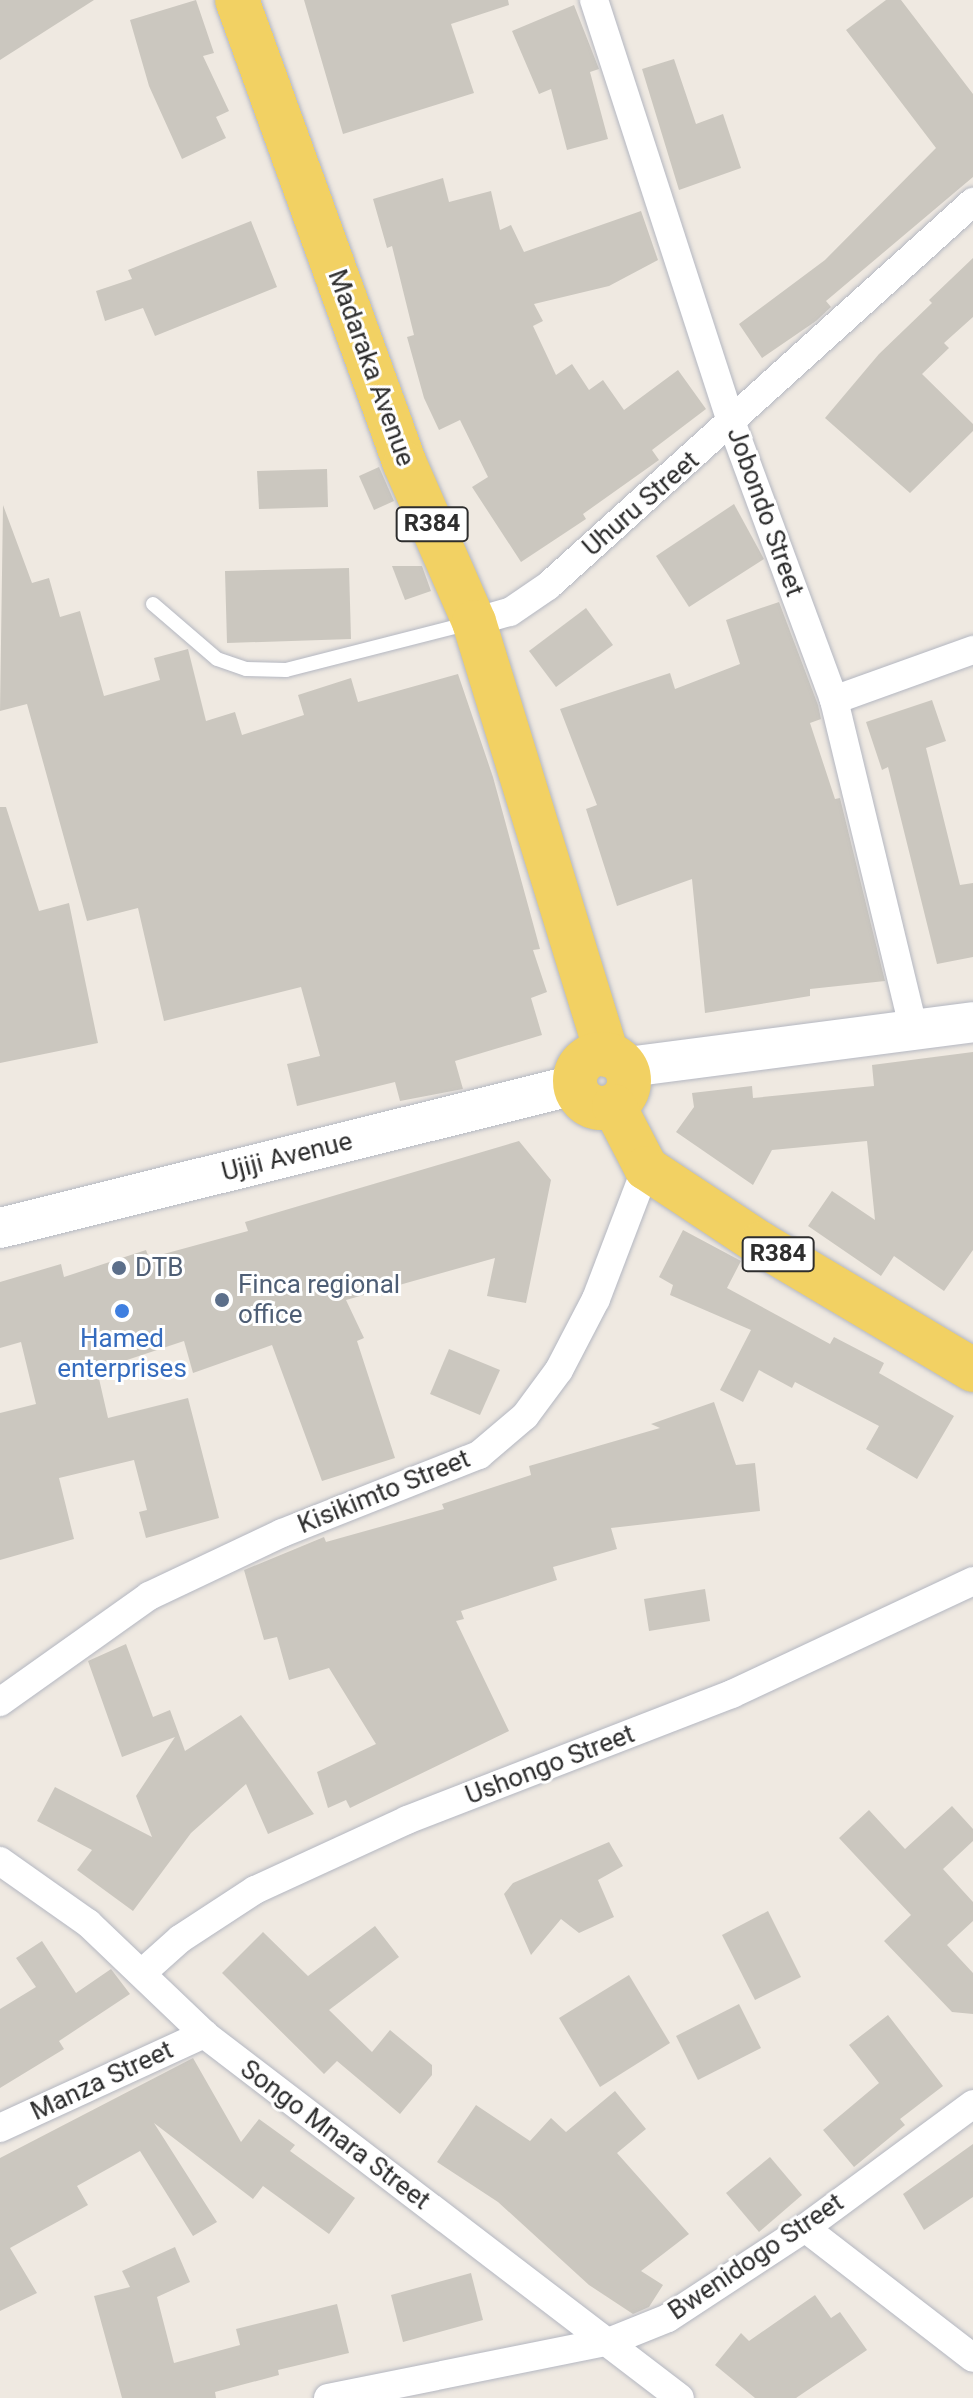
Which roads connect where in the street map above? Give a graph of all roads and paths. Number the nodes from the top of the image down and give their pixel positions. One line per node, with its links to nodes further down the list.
1 (237, 0): 6 (main road, Madaraka Avenue / R384)
2 (594, 0): 4 (street, Jobondo Street)
3 (973, 202): 4 (street, Uhuru Street)
4 (732, 424): 6 (street, Uhuru Street); 8 (street, Jobondo Street)
5 (153, 604): 6 (lane)
6 (474, 622): 11 (main road, Madaraka Avenue / R384)
7 (973, 650): 8 (street)
8 (834, 700): 10 (street, Jobondo Street)
9 (973, 1022): 10 (main road)
10 (914, 1030): 11 (main road)
11 (617, 1076): 12 (main road); 13 (main road, Madaraka Avenue / R384)
12 (575, 1085): 14 (main road, Ujiji Avenue)
13 (646, 1168): 15 (main road, Madaraka Avenue / R384); 17 (street, Kisikimto Street)
14 (0, 1228)
15 (973, 1370)
16 (973, 1581): 19 (street, Ushongo Street)
17 (0, 1702)
18 (0, 1861): 19 (street, Songo Mnara Street)
19 (142, 1973): 20 (street, Songo Mnara Street)
20 (204, 2034): 22 (street, Manza Street); 24 (street, Songo Mnara Street)
21 (973, 2104): 23 (street, Bwenidogo Street)
22 (0, 2128)
23 (805, 2228): 24 (street, Bwenidogo Street); 25 (street)
24 (611, 2341): 26 (street, Bwenidogo Street); 27 (street, Songo Mnara Street)
25 (973, 2358)
26 (328, 2398)
27 (680, 2398)

